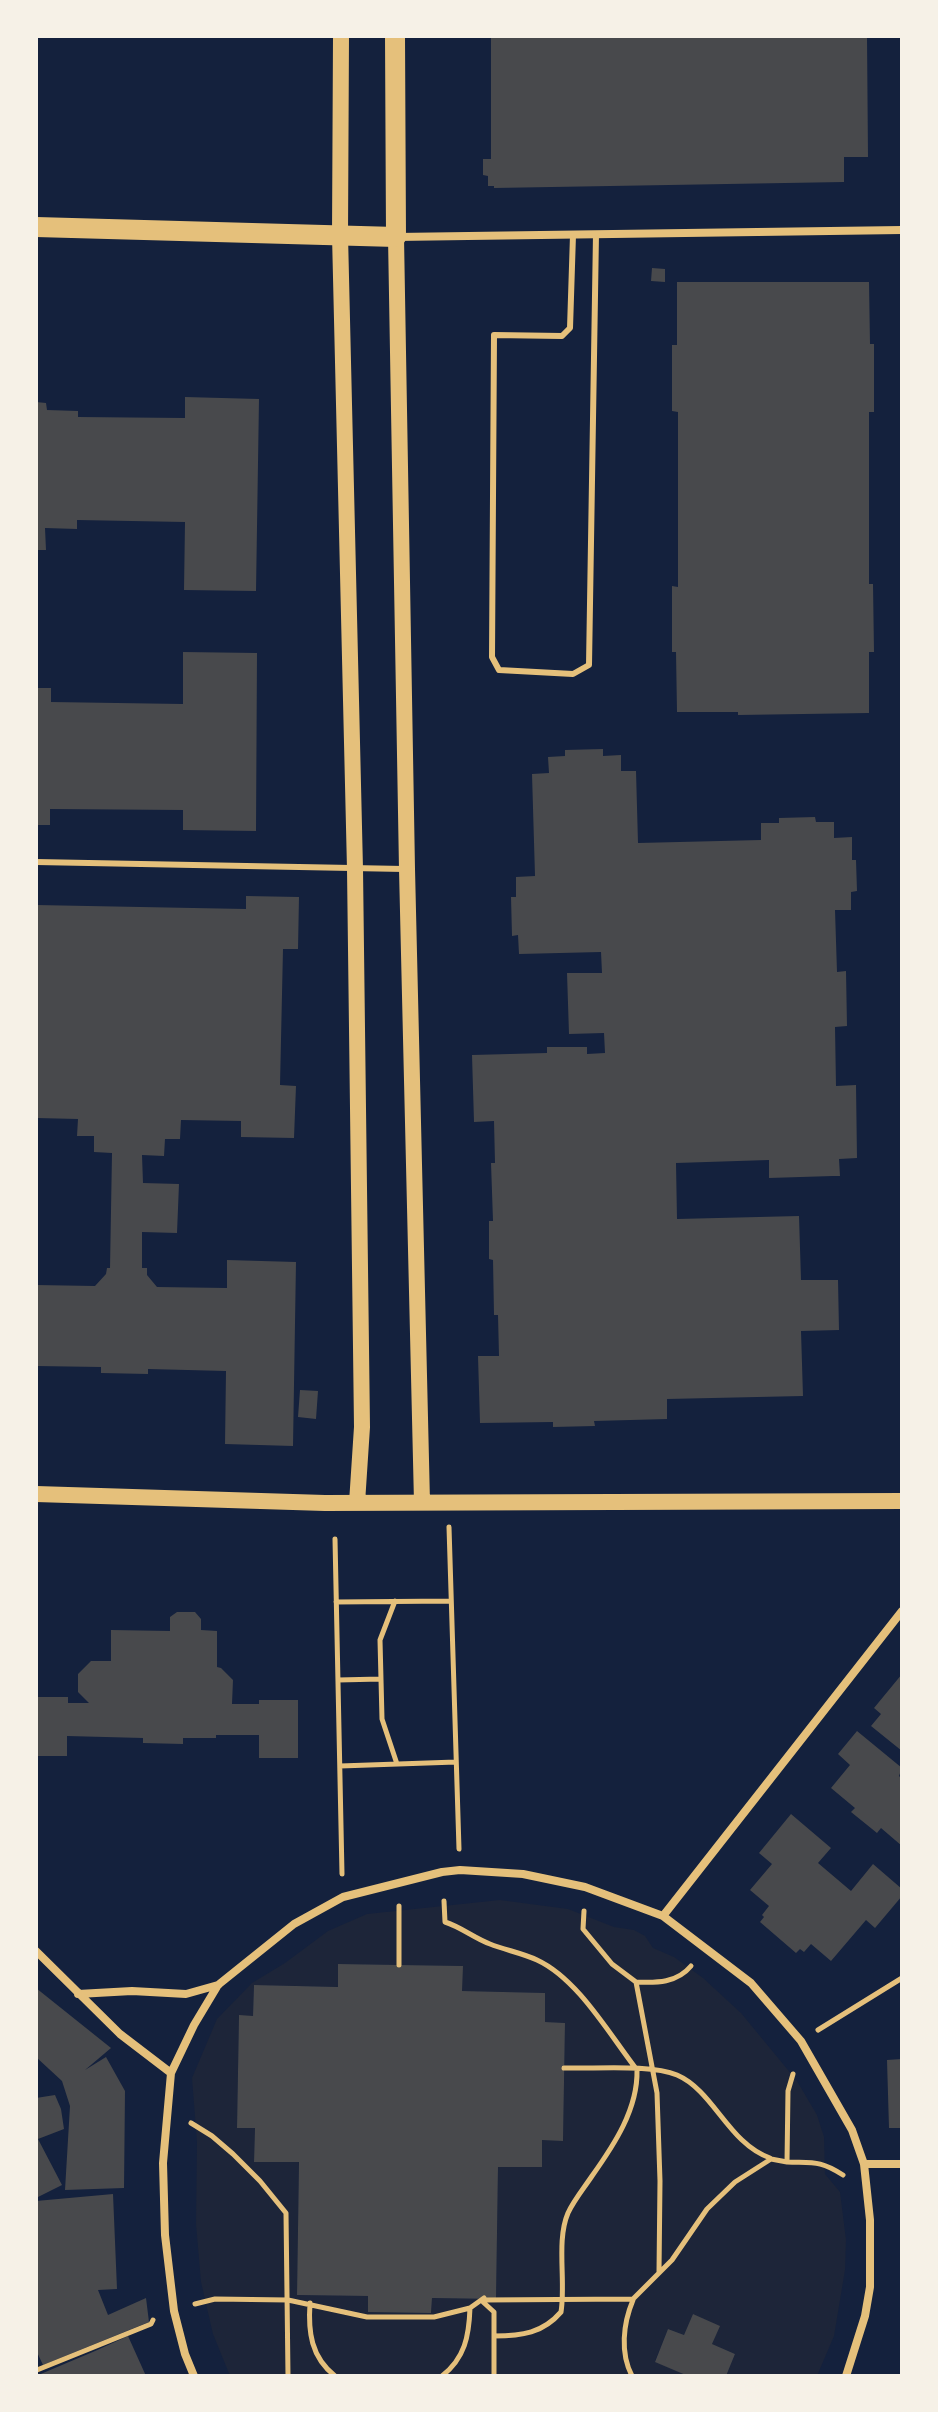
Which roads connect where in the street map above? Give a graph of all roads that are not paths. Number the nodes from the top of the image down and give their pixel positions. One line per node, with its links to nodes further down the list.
1 (341, 36): 6 (main road)
2 (395, 36): 8 (main road)
3 (36, 227): 6 (main road)
4 (902, 230): 5 (street)
5 (596, 234): 7 (street); 7 (lane)
6 (340, 235): 8 (main road); 10 (main road)
7 (573, 235): 8 (street)
8 (396, 237): 11 (main road)
9 (36, 862): 10 (lane)
10 (355, 869): 11 (lane); 15 (main road)
11 (407, 869): 14 (main road)
12 (36, 1494): 15 (main road)
13 (902, 1501): 14 (main road)
14 (422, 1502): 15 (main road)
15 (357, 1503)
16 (902, 1611): 17 (street)
17 (663, 1916): 19 (street); 22 (street)
18 (36, 1951): 20 (street)
19 (218, 1985): 20 (street); 21 (street)
20 (78, 1994): 21 (street)
21 (171, 2073): 24 (street)
22 (864, 2164): 23 (street); 25 (street)
23 (902, 2164)
24 (194, 2376)
25 (846, 2376)

